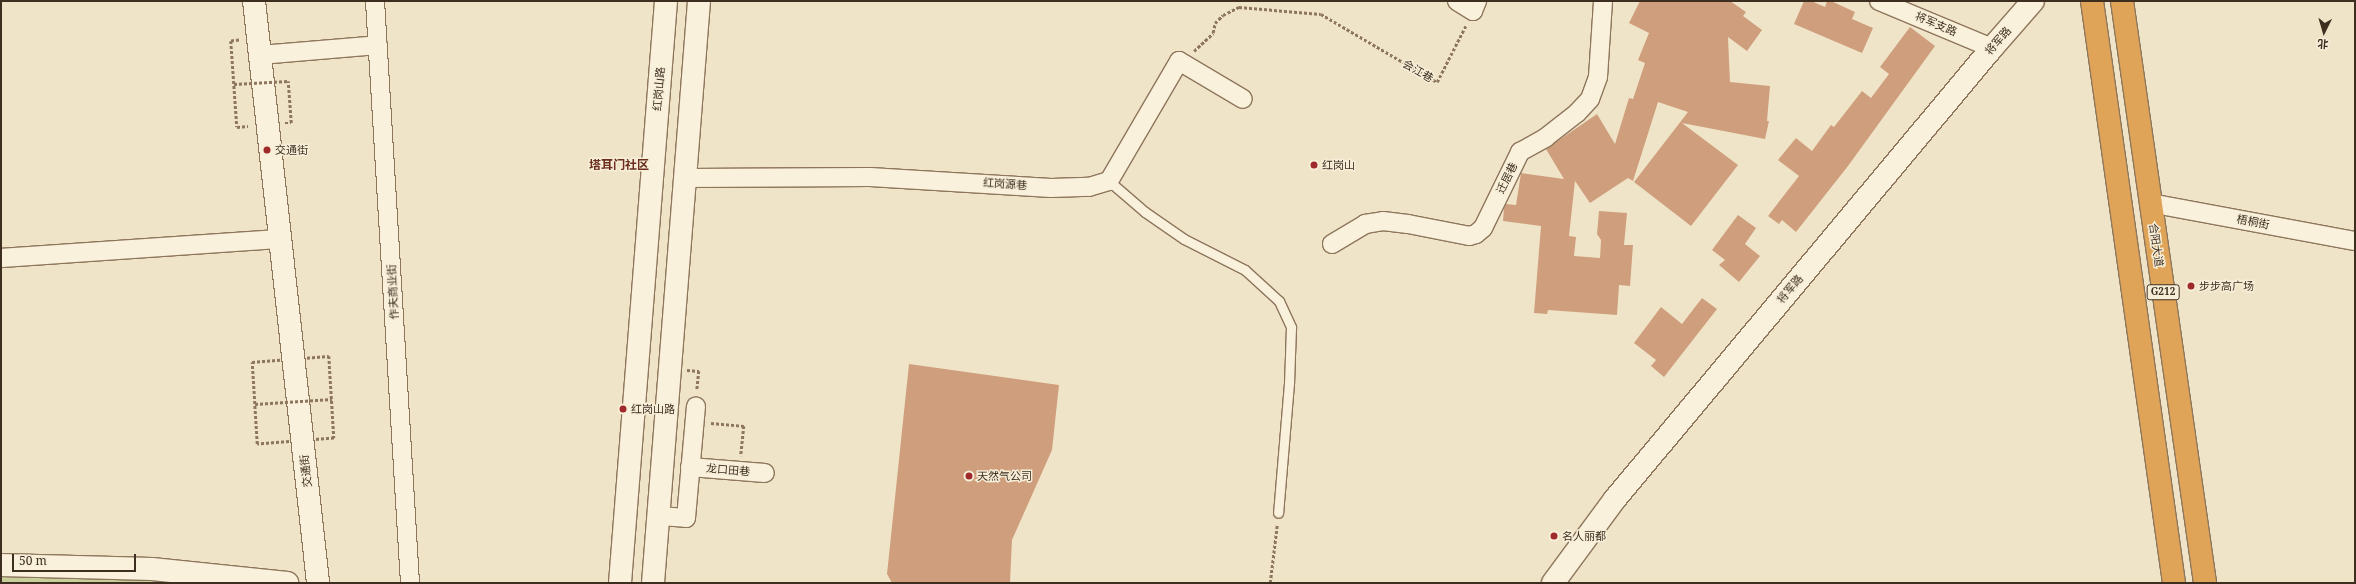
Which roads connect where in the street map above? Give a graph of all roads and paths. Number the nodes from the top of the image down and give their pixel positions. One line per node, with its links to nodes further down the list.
1 (254, 1): 15 (main road, 交通街)
2 (375, 1): 13 (street, 作夫商业街)
3 (666, 1): 45 (main road, 红岗山路)
4 (699, 1): 21 (main road)
5 (1457, 1): 11 (street)
6 (1603, 1): 26 (street, 迁居巷)
7 (1879, 1): 14 (street, 将军支路)
8 (2034, 1): 14 (main road, 将军路)
9 (2092, 1): 49 (highway, G212)
10 (2122, 1): 23 (highway, 合阳大道 / G212)
11 (1475, 6): 16 (path, 会江巷)
12 (231, 41): 17 (path)
13 (378, 45): 15 (street); 44 (street, 作夫商业街)
14 (1992, 48): 48 (main road, 将军路)
15 (260, 55): 24 (main road, 交通街)
16 (1179, 61): 18 (street); 22 (street)
17 (234, 84): 19 (path, bridge); 20 (path)
18 (1243, 98)
19 (290, 123)
20 (238, 127)
21 (687, 178): 22 (street, 红岗源巷); 30 (main road)
22 (1109, 181): 39 (lane)
23 (2150, 203): 25 (street, 梧桐街); 50 (highway, 合阳大道 / G212)
24 (280, 239): 27 (street); 43 (main road, 交通街)
25 (2355, 241)
26 (1332, 244)
27 (1, 258)
28 (329, 356): 31 (path)
29 (252, 362): 32 (path)
30 (671, 368): 33 (path); 40 (main road)
31 (332, 399): 32 (path, bridge); 34 (path)
32 (255, 404): 35 (path)
33 (695, 414): 36 (street, 龙口田巷); 37 (path)
34 (334, 438)
35 (257, 444)
36 (690, 467): 37 (street, 龙口田巷); 40 (street, 龙口田巷)
37 (739, 471): 38 (street, 龙口田巷)
38 (765, 473)
39 (1278, 513): 47 (path)
40 (658, 516): 46 (main road)
41 (1, 565): 42 (main road)
42 (287, 583)
43 (318, 583)
44 (410, 583)
45 (620, 583)
46 (653, 583)
47 (1270, 583)
48 (1553, 583)
49 (2174, 583)
50 (2205, 583)

